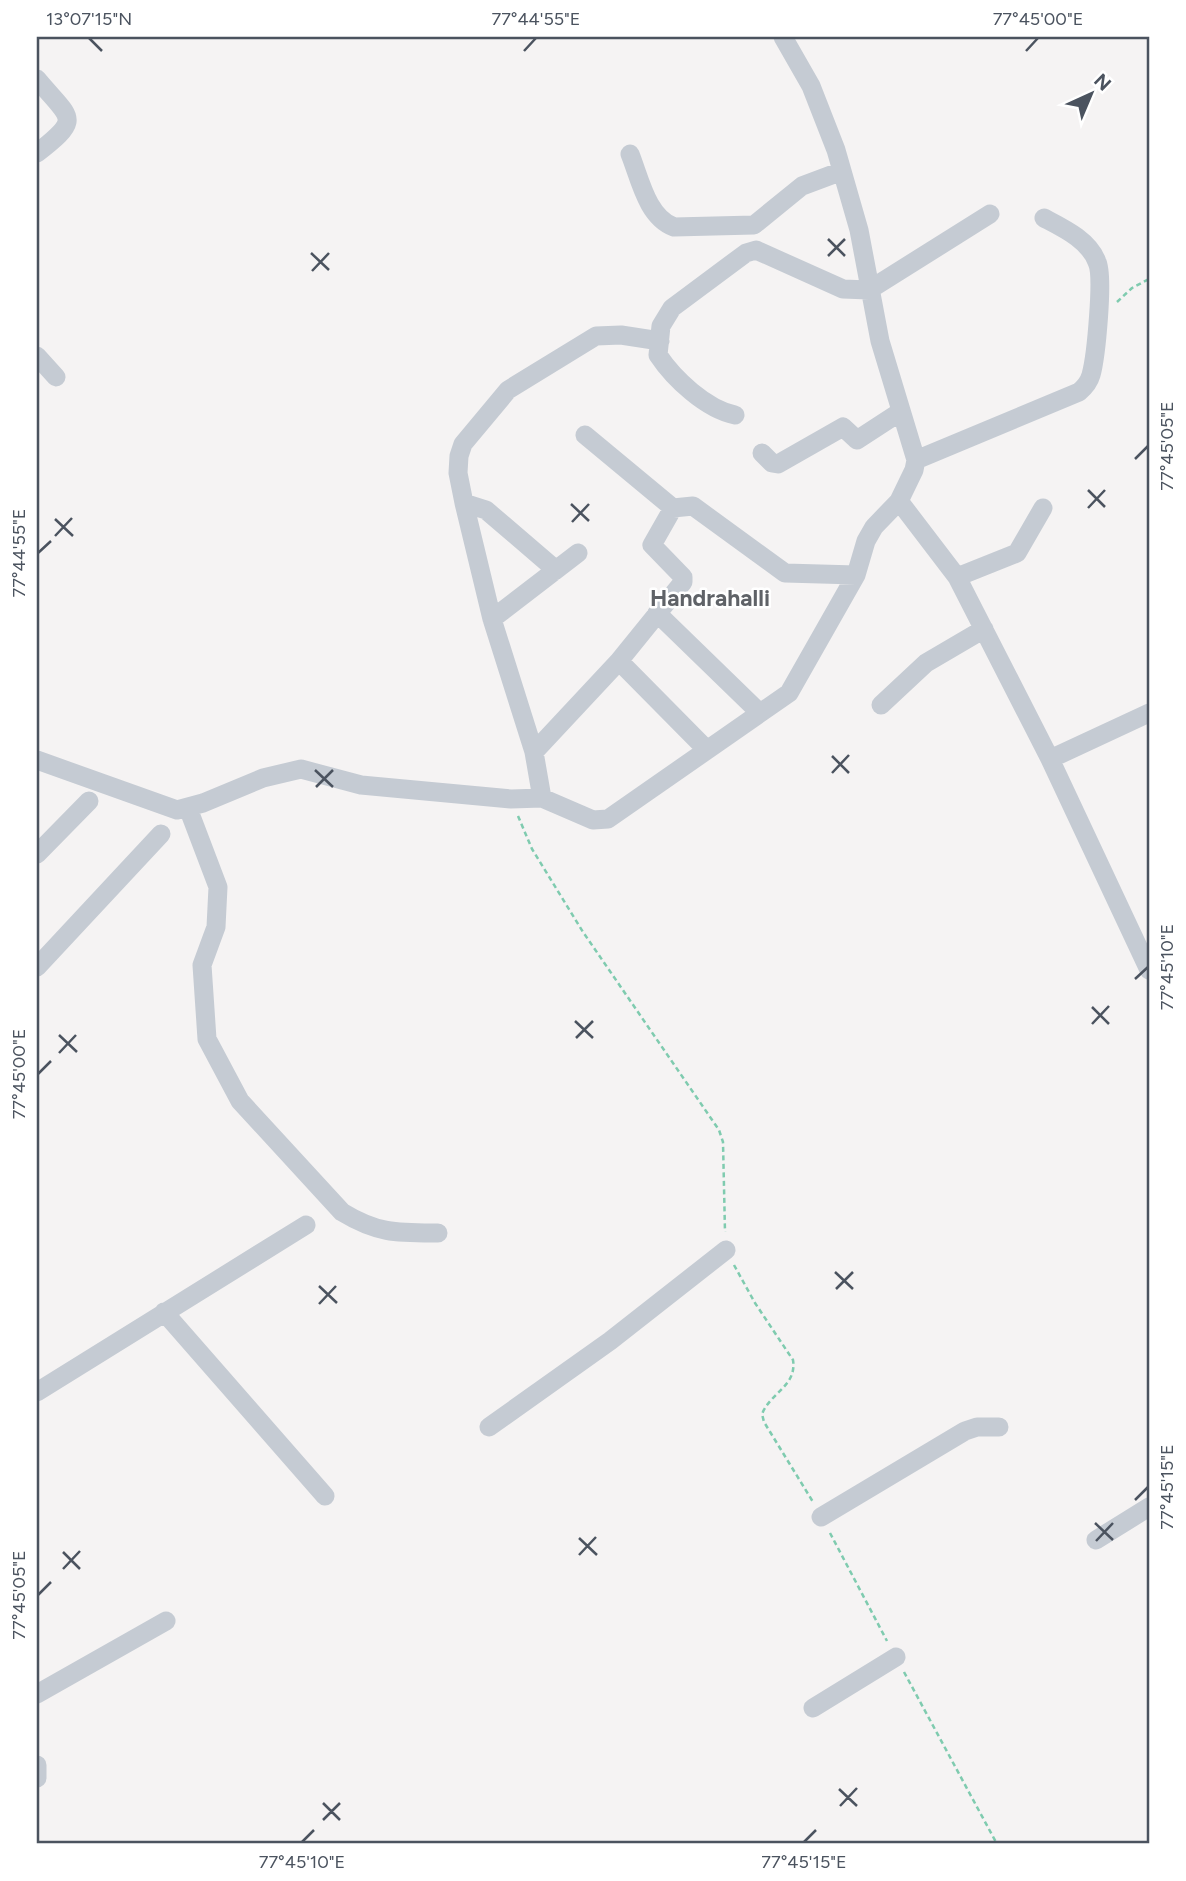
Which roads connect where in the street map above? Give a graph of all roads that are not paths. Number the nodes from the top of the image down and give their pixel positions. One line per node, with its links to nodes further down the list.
1 (783, 37): 5 (street)
2 (37, 79): 3 (street)
3 (37, 153)
4 (630, 154): 5 (street)
5 (842, 171): 8 (street)
6 (990, 214): 8 (street)
7 (1044, 218): 16 (street)
8 (869, 290): 9 (street); 12 (street)
9 (660, 341): 13 (street); 18 (street)
10 (37, 356): 11 (street)
11 (56, 377)
12 (900, 412): 15 (street); 16 (street)
13 (734, 415)
14 (585, 435): 19 (street)
15 (762, 453)
16 (916, 460): 17 (street)
17 (899, 501): 23 (street); 24 (street)
18 (464, 503): 22 (street); 26 (street)
19 (673, 508): 23 (street); 25 (street)
20 (1043, 508): 24 (street)
21 (578, 552): 22 (street)
22 (556, 570): 26 (street)
23 (856, 575): 30 (street)
24 (957, 578): 27 (street)
25 (657, 613): 28 (street); 30 (street)
26 (492, 619): 33 (street)
27 (984, 629): 29 (street); 34 (street)
28 (619, 661): 32 (street); 33 (street)
29 (881, 705)
30 (760, 713): 32 (street)
31 (1149, 713): 34 (street)
32 (705, 748): 36 (street)
33 (534, 752): 36 (street)
34 (1050, 759): 42 (street)
35 (37, 760): 38 (street)
36 (542, 798): 38 (street)
37 (89, 801): 40 (street)
38 (188, 808): 44 (street)
39 (162, 834): 41 (street)
40 (37, 854)
41 (37, 967)
42 (1149, 970)
43 (306, 1224): 46 (street)
44 (438, 1233)
45 (726, 1250): 48 (street)
46 (164, 1312): 47 (street); 50 (street)
47 (37, 1392)
48 (489, 1427)
49 (999, 1427): 52 (street)
50 (325, 1496)
51 (1149, 1507): 53 (street)
52 (821, 1517)
53 (1096, 1540)
54 (166, 1621): 56 (street)
55 (896, 1657): 57 (street)
56 (37, 1693)
57 (813, 1708)
58 (37, 1765): 59 (street)
59 (37, 1778)

